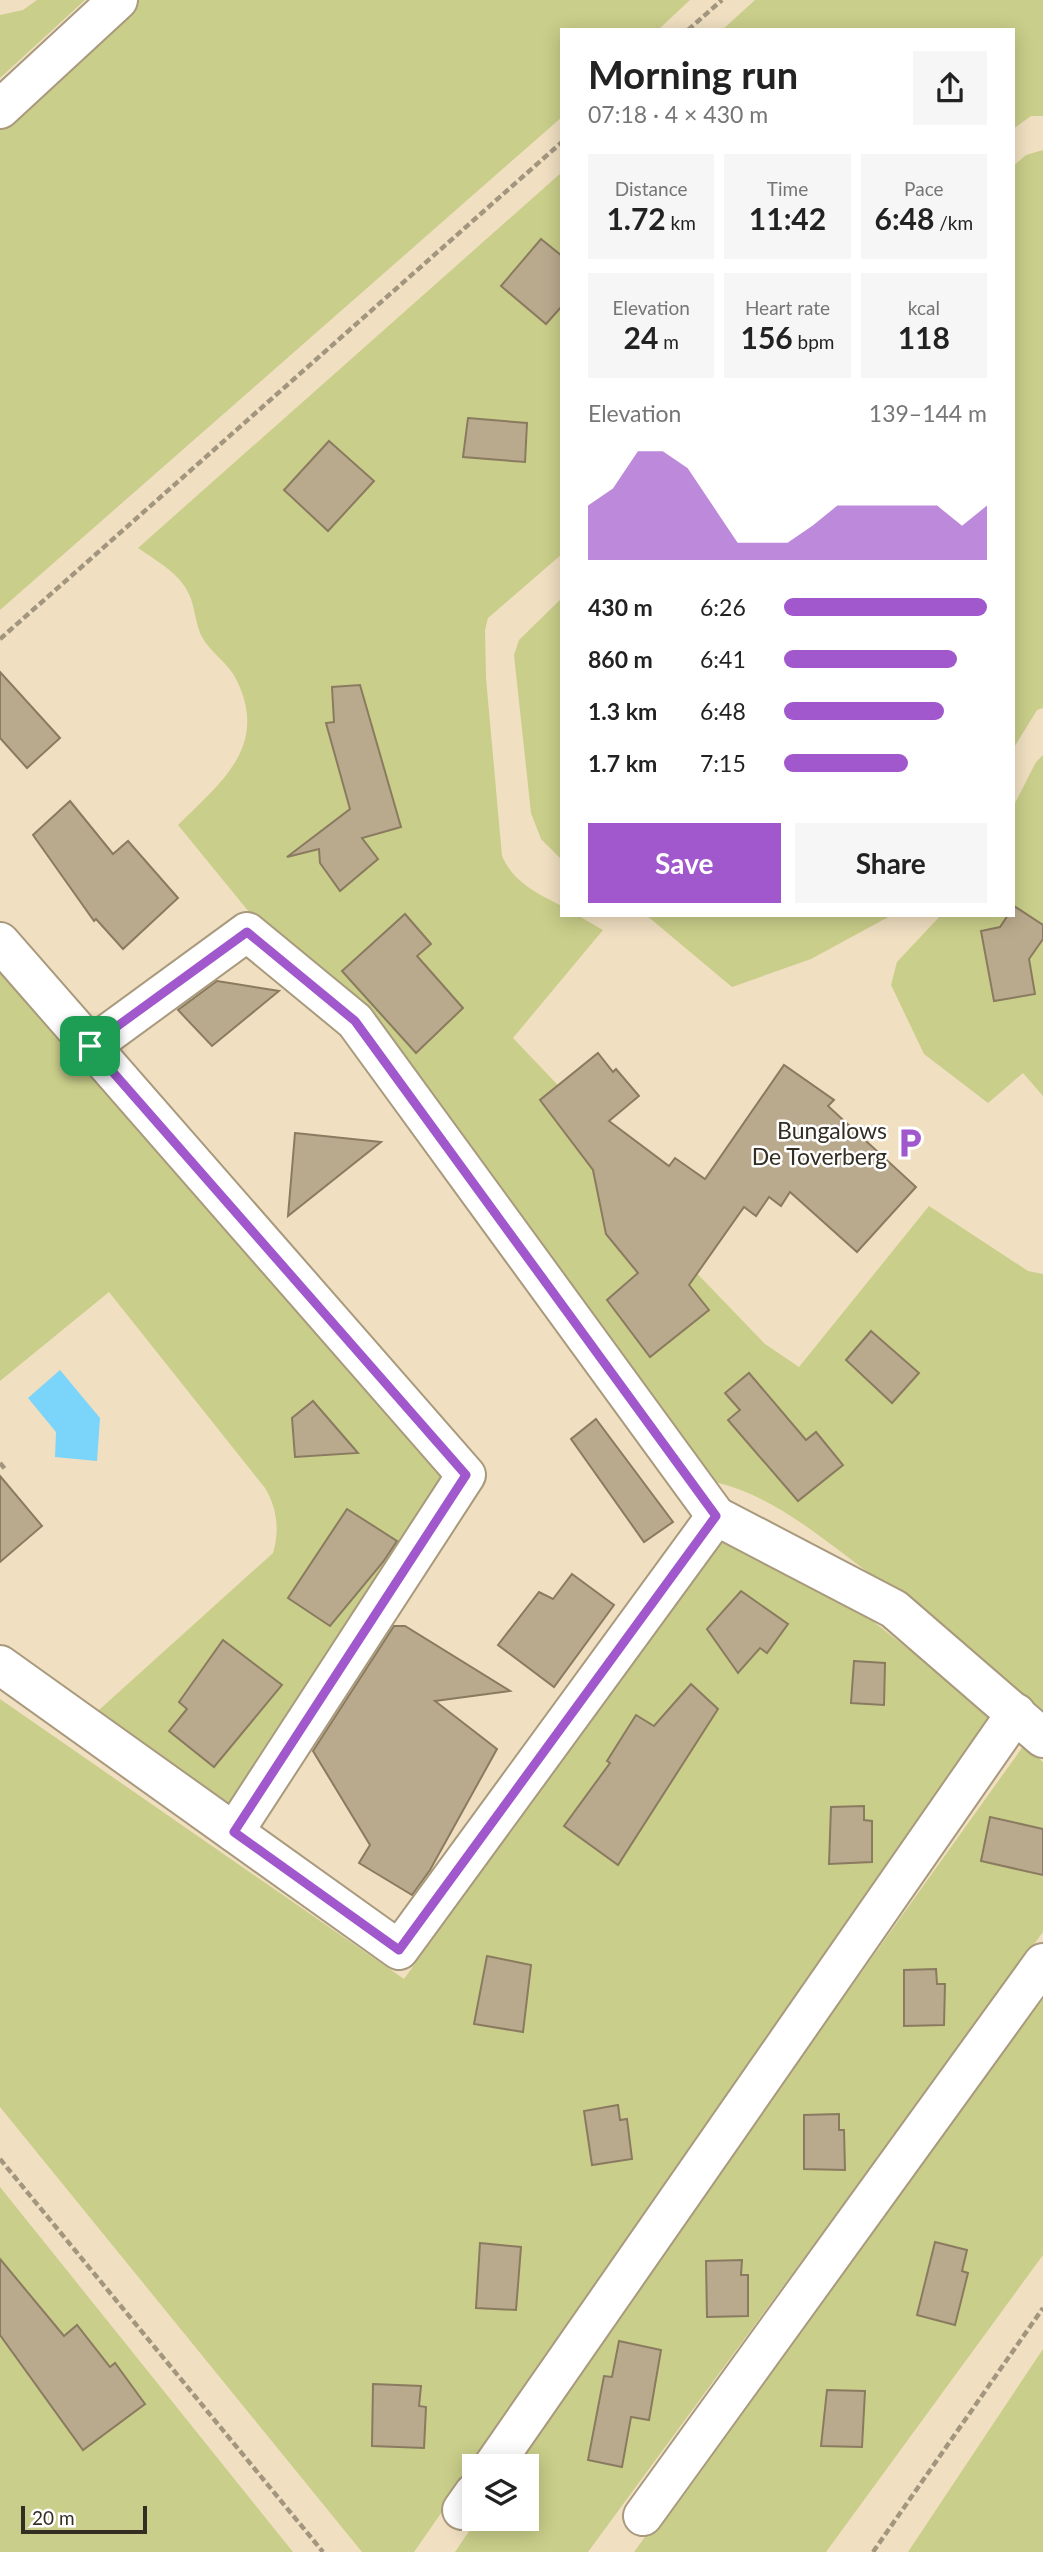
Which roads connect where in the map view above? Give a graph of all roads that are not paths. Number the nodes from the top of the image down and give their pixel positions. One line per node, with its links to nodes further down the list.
1 (118, 0): 2 (street)
2 (0, 109)
3 (0, 942): 4 (street)
4 (90, 1046): 5 (street); 8 (street)
5 (716, 1516): 7 (street); 8 (street)
6 (0, 1665): 8 (street)
7 (1030, 1725): 10 (street)
8 (234, 1832)
9 (1043, 1963): 11 (street)
10 (502, 2454)
11 (643, 2516)

